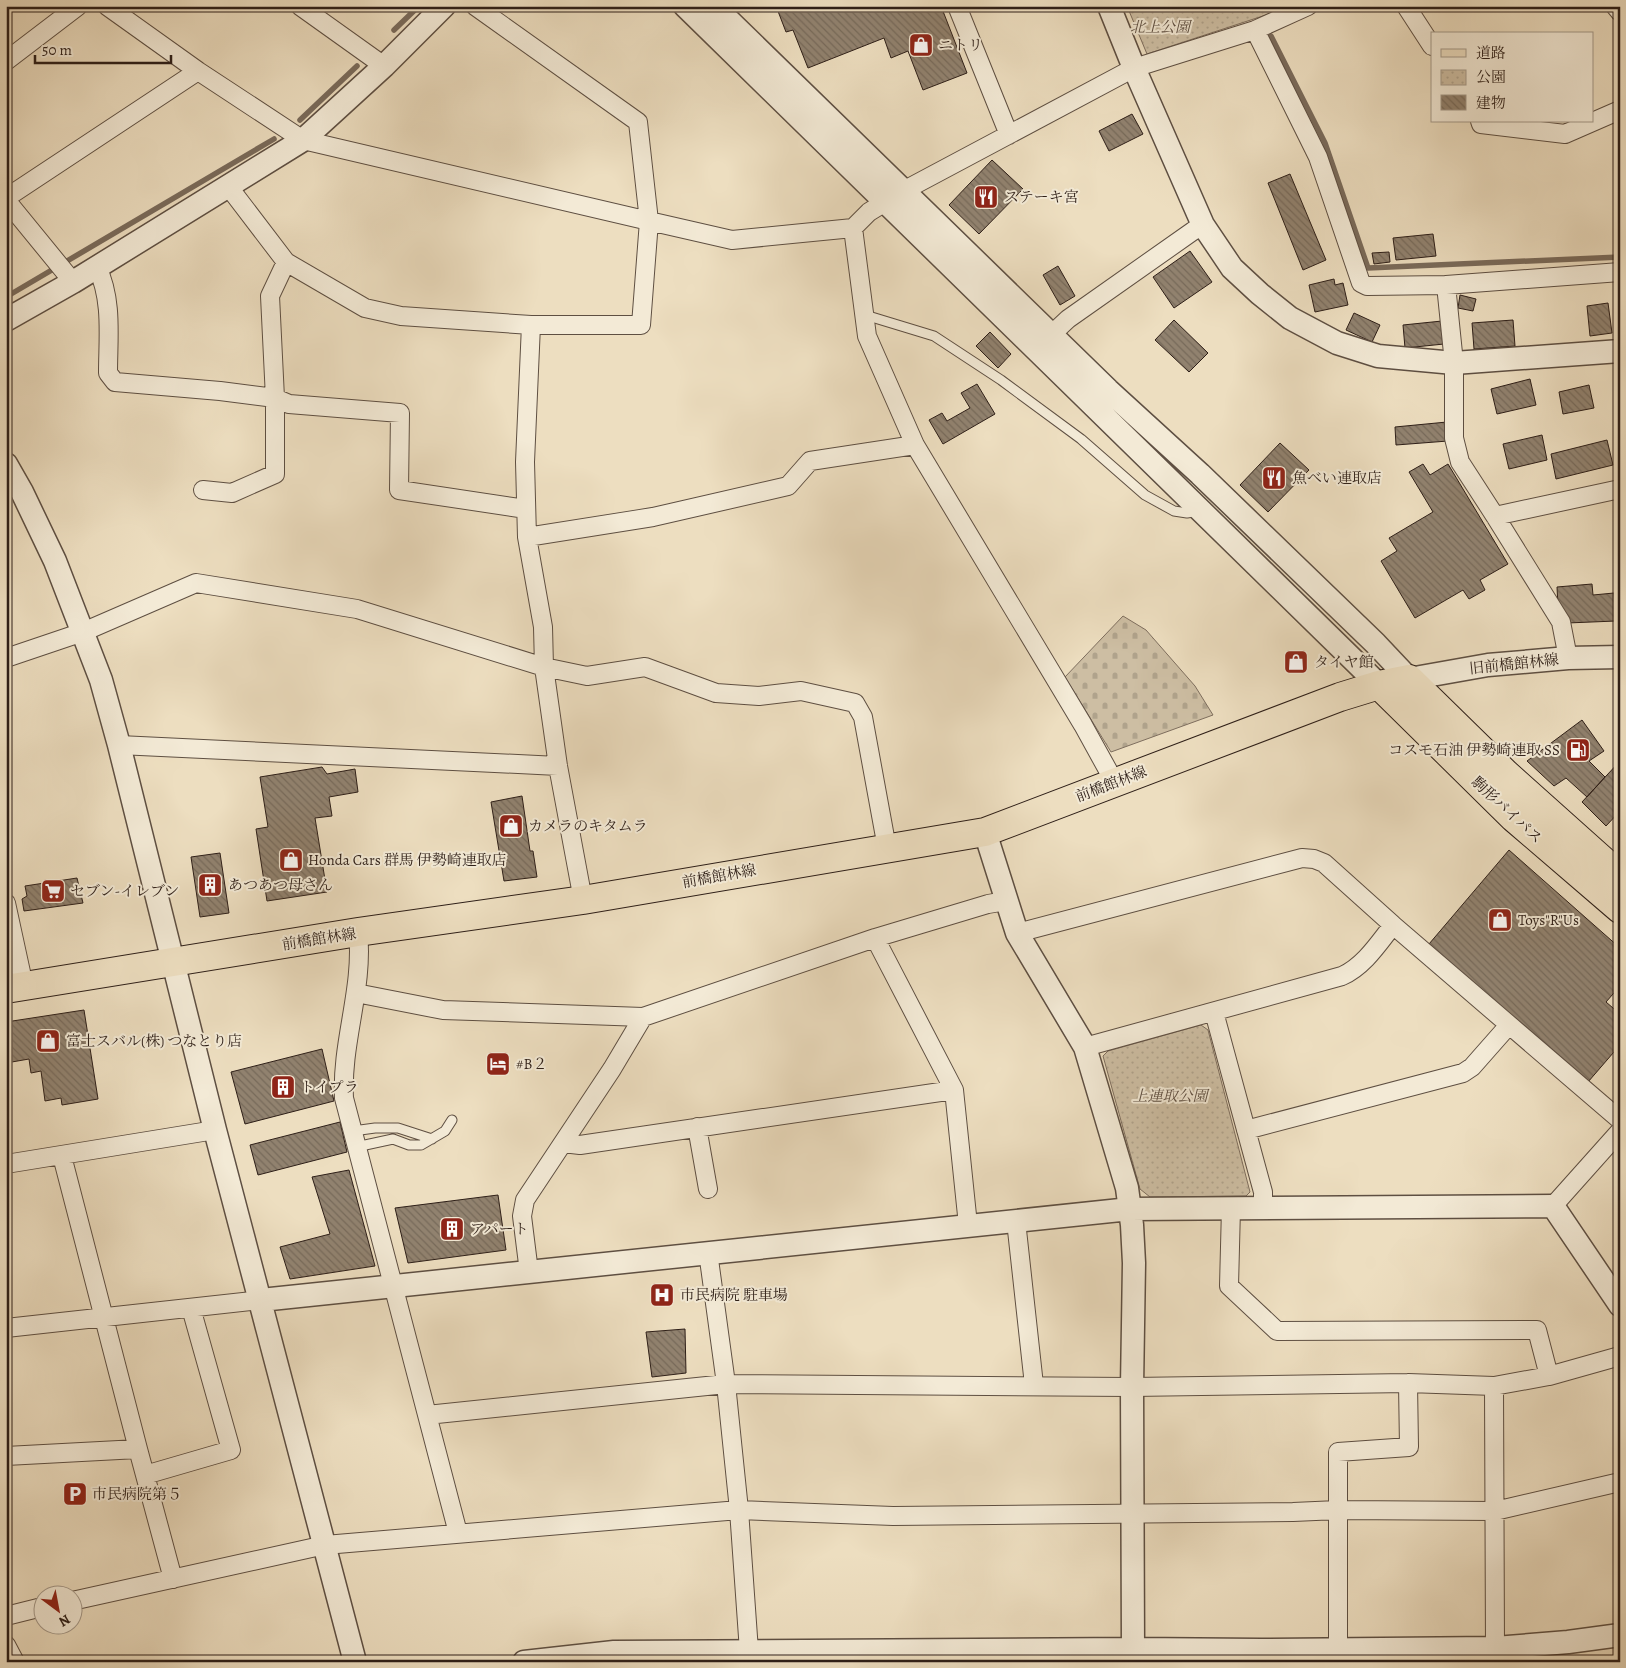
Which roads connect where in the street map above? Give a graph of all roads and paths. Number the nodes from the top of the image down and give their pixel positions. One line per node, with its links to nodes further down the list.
1 (78, 6): 16 (street)
2 (107, 6): 19 (street)
3 (300, 6): 17 (street)
4 (444, 6): 17 (street)
5 (475, 6): 29 (street)
6 (685, 6): 27 (street)
7 (714, 6): 27 (street)
8 (956, 6): 24 (street)
9 (1109, 6): 18 (street)
10 (1406, 6): 15 (street)
11 (1615, 6): 13 (street)
12 (1304, 7): 14 (street)
13 (1620, 12)
14 (1255, 30): 18 (street); 36 (street)
15 (1431, 44)
16 (6, 61)
17 (384, 66): 25 (street)
18 (1134, 68): 24 (street); 30 (street)
19 (198, 71): 25 (street); 28 (street)
20 (1620, 110): 21 (street)
21 (1594, 121)
22 (1480, 122): 23 (street)
23 (1592, 122)
24 (1009, 135): 27 (street)
25 (303, 140): 26 (street); 29 (street)
26 (228, 186): 32 (street); 33 (street)
27 (894, 196): 31 (street); 40 (street); 49 (street)
28 (6, 199): 35 (street)
29 (649, 221): 31 (street); 39 (street)
30 (1204, 225): 40 (street); 42 (street)
31 (853, 228): 37 (street)
32 (286, 262): 39 (street); 43 (street)
33 (97, 267): 35 (street); 43 (street)
34 (1620, 272): 36 (street)
35 (73, 282): 38 (street)
36 (1446, 285): 42 (street)
37 (864, 314): 44 (street); 49 (lane)
38 (6, 320)
39 (531, 325): 48 (street)
40 (1051, 335): 57 (street)
41 (1620, 351): 42 (street)
42 (1454, 363): 50 (street)
43 (276, 398): 46 (street); 48 (street)
44 (916, 444): 51 (street); 61 (street)
45 (6, 464): 52 (street)
46 (204, 490)
47 (1620, 490): 50 (street)
48 (526, 510): 51 (street)
49 (1202, 511): 58 (street)
50 (1496, 516): 55 (street)
51 (527, 537): 56 (street)
52 (83, 632): 54 (street); 56 (street); 59 (street)
53 (1620, 657): 55 (street, 旧前橋館林線)
54 (6, 658)
55 (1568, 658): 57 (street, 旧前橋館林線)
56 (544, 667): 60 (street); 63 (street)
57 (1409, 679): 58 (main road, 前橋館林線); 64 (main road, 駒形バイパス)
58 (1379, 685): 61 (main road, 前橋館林線); 68 (main road, 駒形バイパス)
59 (119, 745): 60 (street); 73 (street)
60 (558, 766): 65 (street)
61 (1115, 783): 62 (main road, 前橋館林線)
62 (984, 832): 63 (main road, 前橋館林線); 66 (street)
63 (887, 848): 65 (main road, 前橋館林線)
64 (1620, 876)
65 (583, 900): 70 (main road, 前橋館林線)
66 (1006, 901): 71 (street); 72 (street)
67 (6, 903): 74 (street)
68 (1620, 909)
69 (1393, 926): 71 (street); 76 (street); 78 (street)
70 (358, 932): 73 (main road, 前橋館林線); 75 (street)
71 (1017, 933): 79 (street)
72 (875, 938): 77 (street); 80 (street)
73 (173, 962): 74 (main road, 前橋館林線); 84 (street)
74 (15, 987)
75 (356, 992): 77 (street); 87 (street)
76 (1214, 1012): 79 (street); 85 (street)
77 (643, 1017): 89 (street)
78 (1509, 1025): 82 (street); 85 (street)
79 (1085, 1047): 96 (street)
80 (954, 1090): 83 (street); 98 (street)
81 (452, 1120): 88 (lane)
82 (1620, 1120)
83 (697, 1127): 89 (street); 92 (street)
84 (215, 1130): 90 (street); 102 (street)
85 (1246, 1130): 95 (street)
86 (1620, 1131): 93 (street)
87 (355, 1139): 88 (lane); 88 (lane); 101 (street)
88 (432, 1139)
89 (564, 1143): 100 (street)
90 (62, 1156): 91 (street); 105 (street)
91 (6, 1164)
92 (708, 1189)
93 (1554, 1206): 95 (street); 103 (street)
94 (1231, 1208): 95 (street); 96 (street); 108 (street)
95 (1263, 1208)
96 (1130, 1209): 97 (street); 113 (street)
97 (1016, 1221): 98 (street); 111 (street)
98 (968, 1225): 99 (street)
99 (708, 1252): 100 (street); 110 (street)
100 (529, 1272): 101 (street)
101 (394, 1286): 102 (street); 114 (street)
102 (261, 1300): 104 (street); 124 (street)
103 (1620, 1305)
104 (192, 1308): 105 (street); 117 (street)
105 (104, 1318): 106 (street); 115 (street)
106 (6, 1328)
107 (1620, 1356): 108 (street)
108 (1549, 1376): 112 (street)
109 (1408, 1382): 112 (street); 113 (street); 120 (street)
110 (726, 1384): 111 (street); 114 (street); 119 (street)
111 (1034, 1385): 113 (street)
112 (1494, 1386): 121 (street)
113 (1132, 1387): 122 (street)
114 (426, 1415): 123 (street)
115 (138, 1449): 116 (street); 117 (street)
116 (6, 1456)
117 (145, 1475): 125 (street)
118 (1620, 1482): 121 (street)
119 (739, 1510): 122 (street); 123 (street); 134 (street)
120 (1338, 1510): 121 (street); 122 (street); 133 (street)
121 (1495, 1510): 131 (street)
122 (1133, 1513): 132 (street)
123 (458, 1533): 124 (street)
124 (325, 1545): 125 (street); 137 (street)
125 (173, 1578): 126 (street)
126 (82, 1598)
127 (32, 1610): 128 (street)
128 (6, 1616)
129 (1620, 1635): 131 (street)
130 (6, 1644): 136 (street)
131 (1495, 1648): 133 (street)
132 (1133, 1649): 134 (street); 135 (street)
133 (1338, 1649): 135 (street)
134 (749, 1651): 138 (street)
135 (1235, 1656)
136 (15, 1662)
137 (355, 1662)
138 (524, 1662)

